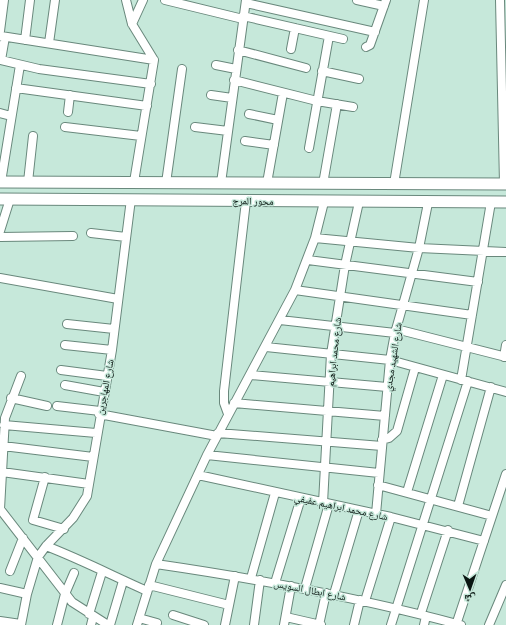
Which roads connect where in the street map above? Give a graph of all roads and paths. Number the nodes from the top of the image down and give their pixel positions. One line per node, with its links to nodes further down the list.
1 (4, 0): 17 (street)
2 (30, 0): 20 (street)
3 (55, 0): 21 (street)
4 (126, 0): 14 (street)
5 (143, 0): 14 (street)
6 (165, 0): 12 (street)
7 (357, 0): 11 (street)
8 (424, 0): 67 (street)
9 (500, 0): 13 (street)
10 (246, 1): 12 (street); 16 (street)
11 (385, 3): 16 (street)
12 (243, 18): 15 (street); 25 (street)
13 (504, 23): 23 (street)
14 (132, 24): 26 (street)
15 (295, 28): 18 (street); 24 (street)
16 (375, 32): 22 (street)
17 (2, 35): 20 (street); 27 (street)
18 (329, 36): 19 (street); 33 (street)
19 (343, 39)
20 (25, 40): 21 (street)
21 (49, 43): 26 (street)
22 (366, 47)
23 (504, 47): 46 (street)
24 (292, 49)
25 (238, 50): 30 (street); 32 (street)
26 (154, 60): 36 (street)
27 (0, 62): 28 (street)
28 (20, 65): 36 (street); 37 (street)
29 (216, 65): 32 (street)
30 (306, 68)
31 (182, 69): 63 (street)
32 (236, 69): 35 (street)
33 (322, 71): 34 (street); 42 (street)
34 (359, 79)
35 (234, 80): 38 (street); 41 (street)
36 (151, 84): 44 (street)
37 (16, 88): 39 (street); 50 (street)
38 (283, 92): 42 (street); 51 (street)
39 (70, 95): 44 (street); 47 (street)
40 (211, 95): 41 (street)
41 (232, 98): 54 (street)
42 (317, 101): 43 (street); 59 (street)
43 (337, 104): 45 (street); 66 (street)
44 (147, 106): 56 (street)
45 (354, 107)
46 (505, 110): 68 (street)
47 (68, 112)
48 (0, 113): 50 (street)
49 (250, 114): 51 (street)
50 (12, 116): 60 (street)
51 (278, 120): 58 (street)
52 (65, 127): 56 (street)
53 (196, 127): 54 (street)
54 (228, 131): 64 (street)
55 (33, 136): 61 (street)
56 (141, 136): 62 (street)
57 (245, 141): 58 (street)
58 (274, 145): 65 (street)
59 (309, 148)
60 (0, 182): 61 (main road, محور المرج)
61 (28, 182): 62 (main road, محور المرج); 70 (main road)
62 (134, 182): 63 (main road, محور المرج)
63 (166, 183): 64 (main road, محور المرج)
64 (220, 183): 65 (main road, محور المرج)
65 (266, 183): 66 (main road, محور المرج)
66 (323, 184): 67 (main road, محور المرج)
67 (394, 184): 68 (main road, محور المرج)
68 (505, 184)
69 (5, 199): 70 (main road, محور المرج); 78 (street)
70 (28, 199): 71 (main road, محور المرج)
71 (130, 199): 72 (main road, محور المرج); 82 (street, شارع المهاجرين)
72 (246, 201): 73 (main road, محور المرج); 130 (street)
73 (324, 202): 74 (main road, محور المرج); 83 (street)
74 (359, 202): 77 (main road, محور المرج); 84 (street, شارع محمد ابراهيم)
75 (491, 202): 76 (main road, محور المرج); 77 (main road, محور المرج); 86 (street)
76 (506, 202)
77 (428, 203): 85 (street, شارع الشهيد مجدي)
78 (0, 231)
79 (91, 233): 82 (street)
80 (73, 236): 81 (street)
81 (0, 237)
82 (126, 237): 95 (street, شارع المهاجرين)
83 (315, 238): 84 (street); 88 (street)
84 (351, 242): 85 (street); 89 (street, شارع محمد ابراهيم)
85 (419, 248): 86 (street); 90 (street, شارع الشهيد مجدي)
86 (484, 251): 87 (street); 92 (street)
87 (506, 252)
88 (308, 260): 89 (street); 93 (street)
89 (346, 265): 90 (street); 94 (street, شارع محمد ابراهيم)
90 (412, 274): 92 (street); 96 (street, شارع الشهيد مجدي)
91 (0, 278): 95 (street)
92 (478, 282): 97 (street)
93 (295, 290): 94 (street); 98 (street)
94 (340, 297): 96 (street); 100 (street, شارع محمد ابراهيم)
95 (118, 299): 101 (street, شارع المهاجرين)
96 (403, 305): 97 (street); 102 (street, شارع الشهيد مجدي)
97 (472, 315): 106 (street)
98 (280, 320): 100 (street); 105 (street)
99 (67, 324): 101 (street)
100 (336, 326): 102 (street); 108 (street, شارع محمد ابراهيم)
101 (114, 329): 107 (street, شارع المهاجرين)
102 (395, 331): 106 (street); 110 (street, شارع الشهيد مجدي)
103 (65, 345): 107 (street)
104 (506, 345): 109 (street)
105 (266, 346): 108 (street); 113 (street)
106 (467, 347): 109 (street); 117 (street)
107 (112, 350): 116 (street, شارع المهاجرين)
108 (331, 354): 110 (street); 118 (street, شارع محمد ابراهيم)
109 (505, 357)
110 (390, 360): 111 (street); 120 (street, شارع الشهيد مجدي)
111 (415, 368): 114 (street); 136 (street)
112 (61, 370): 116 (street)
113 (250, 375): 118 (street); 125 (street)
114 (443, 375): 117 (street); 148 (street)
115 (21, 376): 124 (street)
116 (107, 376): 122 (street, شارع المهاجرين)
117 (465, 380): 121 (street); 151 (street)
118 (330, 382): 120 (street); 129 (street, شارع محمد ابراهيم)
119 (65, 386): 122 (street)
120 (387, 387): 131 (street, شارع الشهيد مجدي)
121 (491, 387): 123 (street); 155 (street)
122 (104, 392): 128 (street, شارع المهاجرين)
123 (506, 392)
124 (11, 398): 126 (street); 132 (street)
125 (234, 403): 129 (street); 130 (street)
126 (47, 406)
127 (57, 406): 128 (street)
128 (100, 412): 133 (street, شارع المهاجرين); 134 (street)
129 (328, 413): 131 (street); 135 (street, شارع محمد ابراهيم)
130 (228, 414): 134 (street)
131 (384, 416): 136 (street, شارع الشهيد مجدي)
132 (4, 425): 133 (street); 137 (street)
133 (96, 433): 139 (street, شارع المهاجرين)
134 (217, 434): 135 (street); 138 (street)
135 (327, 441): 136 (street); 140 (street, شارع محمد ابراهيم)
136 (382, 443): 142 (street, شارع الشهيد مجدي)
137 (3, 446): 139 (street); 141 (street)
138 (207, 455): 140 (street); 144 (street)
139 (93, 457): 146 (street, شارع المهاجرين)
140 (325, 467): 142 (street); 153 (street, شارع محمد ابراهيم)
141 (2, 472): 145 (street); 156 (street)
142 (379, 473): 147 (street, شارع الشهيد مجدي)
143 (506, 474): 152 (street)
144 (198, 475): 149 (street, شارع محمد ابراهيم عفيفي); 168 (street)
145 (46, 477): 146 (street); 162 (street)
146 (89, 484): 162 (street, شارع المهاجرين)
147 (378, 485): 148 (street); 158 (street, شارع الشهيد مجدي)
148 (407, 492): 151 (street)
149 (275, 493): 150 (street, شارع محمد ابراهيم عفيفي); 173 (street)
150 (300, 498): 153 (street, شارع محمد ابراهيم عفيفي); 176 (street)
151 (431, 499): 155 (street); 161 (street)
152 (497, 501): 154 (street); 159 (street)
153 (326, 504): 157 (street, شارع محمد ابراهيم عفيفي); 181 (street, شارع محمد ابراهيم)
154 (506, 504)
155 (458, 506): 159 (street)
156 (0, 509): 164 (street)
157 (359, 510): 158 (street, شارع محمد ابراهيم عفيفي); 182 (street)
158 (376, 514): 160 (street, شارع محمد ابراهيم عفيفي)
159 (492, 516): 165 (street)
160 (391, 517): 161 (street, شارع محمد ابراهيم عفيفي); 185 (street)
161 (423, 524): 163 (street, شارع محمد ابراهيم عفيفي); 187 (street)
162 (64, 529): 166 (street, شارع المهاجرين)
163 (448, 530): 165 (street, شارع محمد ابراهيم عفيفي); 188 (street)
164 (23, 538): 167 (street); 169 (street)
165 (484, 541): 205 (street)
166 (46, 546): 167 (street, شارع المهاجرين); 170 (street)
167 (38, 557): 183 (street, شارع المهاجرين); 184 (street)
168 (156, 564): 172 (street, شارع ابطال السويس); 180 (street)
169 (10, 571)
170 (102, 572): 175 (street); 190 (street)
171 (74, 573): 184 (street)
172 (235, 576): 173 (street, شارع ابطال السويس); 186 (street)
173 (251, 578): 174 (street, شارع ابطال السويس)
174 (260, 580): 176 (street, شارع ابطال السويس); 200 (street)
175 (123, 581): 180 (street); 197 (street)
176 (275, 583): 177 (street, شارع ابطال السويس)
177 (291, 586): 181 (street, شارع ابطال السويس); 193 (street)
178 (506, 586): 206 (street)
179 (0, 588): 183 (street)
180 (148, 588): 186 (street); 192 (street)
181 (305, 588): 182 (street, شارع ابطال السويس)
182 (330, 593): 185 (street, شارع ابطال السويس); 201 (street)
183 (27, 594): 195 (street, شارع المهاجرين)
184 (65, 594): 190 (street); 196 (street)
185 (363, 601): 187 (street, شارع ابطال السويس); 202 (street)
186 (229, 605): 199 (street)
187 (396, 608): 188 (street, شارع ابطال السويس); 203 (street)
188 (424, 614): 204 (street); 205 (street, شارع ابطال السويس)
189 (173, 615): 198 (street)
190 (91, 619): 197 (street)
191 (0, 620): 195 (street)
192 (138, 621): 194 (street)
193 (285, 621): 201 (street)
194 (157, 623)
195 (21, 625)
196 (57, 625)
197 (109, 625)
198 (204, 625)
199 (225, 625)
200 (254, 625)
201 (320, 625)
202 (354, 625)
203 (391, 625)
204 (424, 625)
205 (458, 625)
206 (488, 625)

